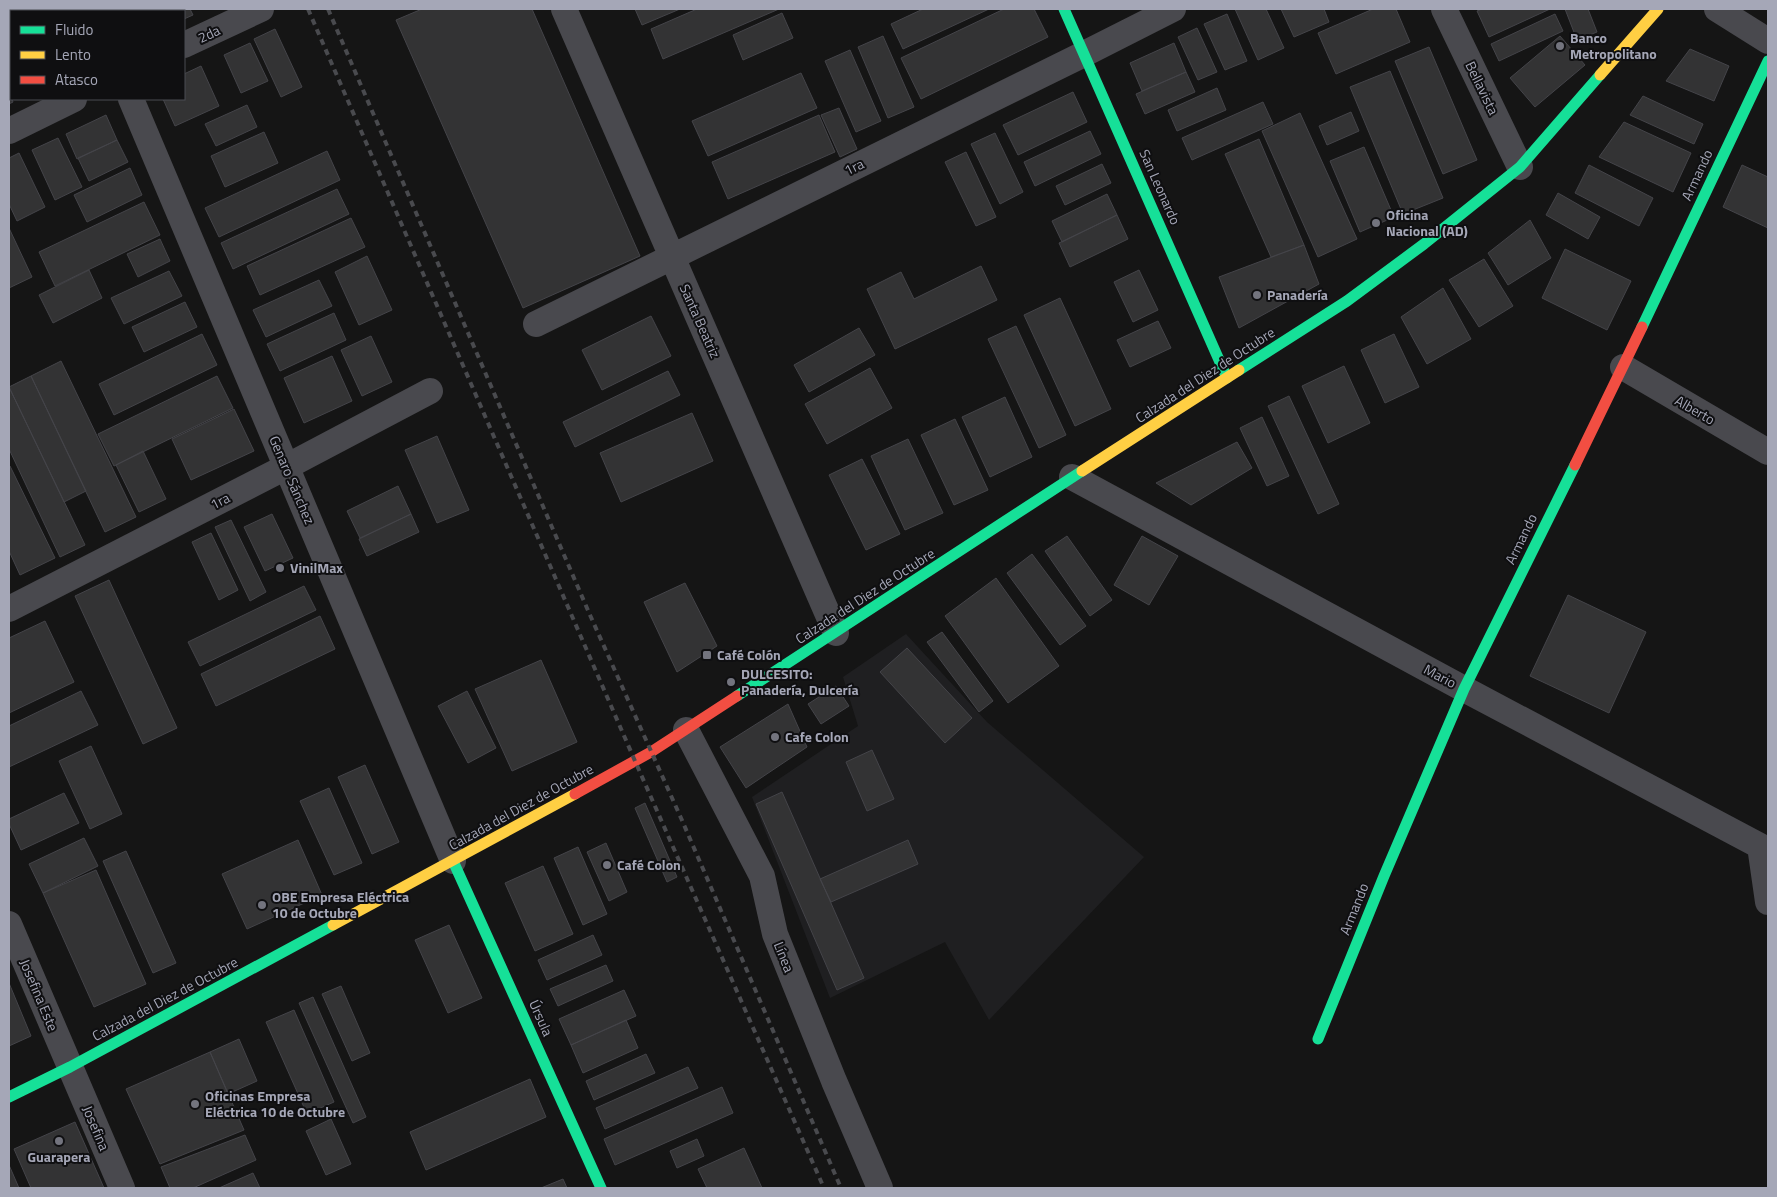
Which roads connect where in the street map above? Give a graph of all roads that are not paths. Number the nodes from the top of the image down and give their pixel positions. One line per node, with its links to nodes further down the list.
1 (261, 9): 9 (street, 2da)
2 (564, 9): 16 (street, Santa Beatriz)
3 (1064, 9): 10 (main road, San Leonardo)
4 (1173, 9): 10 (street, 1ra)
5 (1444, 9): 15 (street, Bellavista)
6 (1658, 9): 15 (main road, Calzada del Diez de Octubre)
7 (1717, 9): 8 (street)
8 (1768, 41)
9 (185, 45)
10 (1084, 54): 16 (street, 1ra); 19 (main road, San Leonardo)
11 (1768, 61): 18 (main road, Armando)
12 (72, 100): 14 (street)
13 (131, 100): 22 (street, Genaro Sánchez)
14 (9, 132)
15 (1520, 167): 19 (main road, Calzada del Diez de Octubre)
16 (672, 256): 17 (street, 1ra); 25 (street, Santa Beatriz)
17 (536, 324)
18 (1622, 367): 21 (street, Alberto); 26 (main road, Armando)
19 (1227, 378): 23 (main road, Calzada del Diez de Octubre)
20 (430, 391): 22 (street, 1ra)
21 (1768, 452)
22 (286, 467): 24 (street, 1ra); 28 (street, Genaro Sánchez)
23 (1072, 477): 25 (main road, Calzada del Diez de Octubre); 26 (street, Mario)
24 (9, 609)
25 (836, 633): 27 (main road, Calzada del Diez de Octubre)
26 (1464, 689): 29 (street, Mario); 31 (main road, Armando)
27 (686, 730): 28 (main road, Calzada del Diez de Octubre); 36 (street, Línea)
28 (453, 861): 32 (main road, Calzada del Diez de Octubre); 35 (main road, Úrsula)
29 (1768, 902)
30 (9, 924): 32 (street, Josefina Este)
31 (1318, 1039)
32 (70, 1067): 33 (main road, Calzada del Diez de Octubre); 34 (street, Josefina)
33 (9, 1097)
34 (122, 1188)
35 (601, 1188)
36 (880, 1188)

